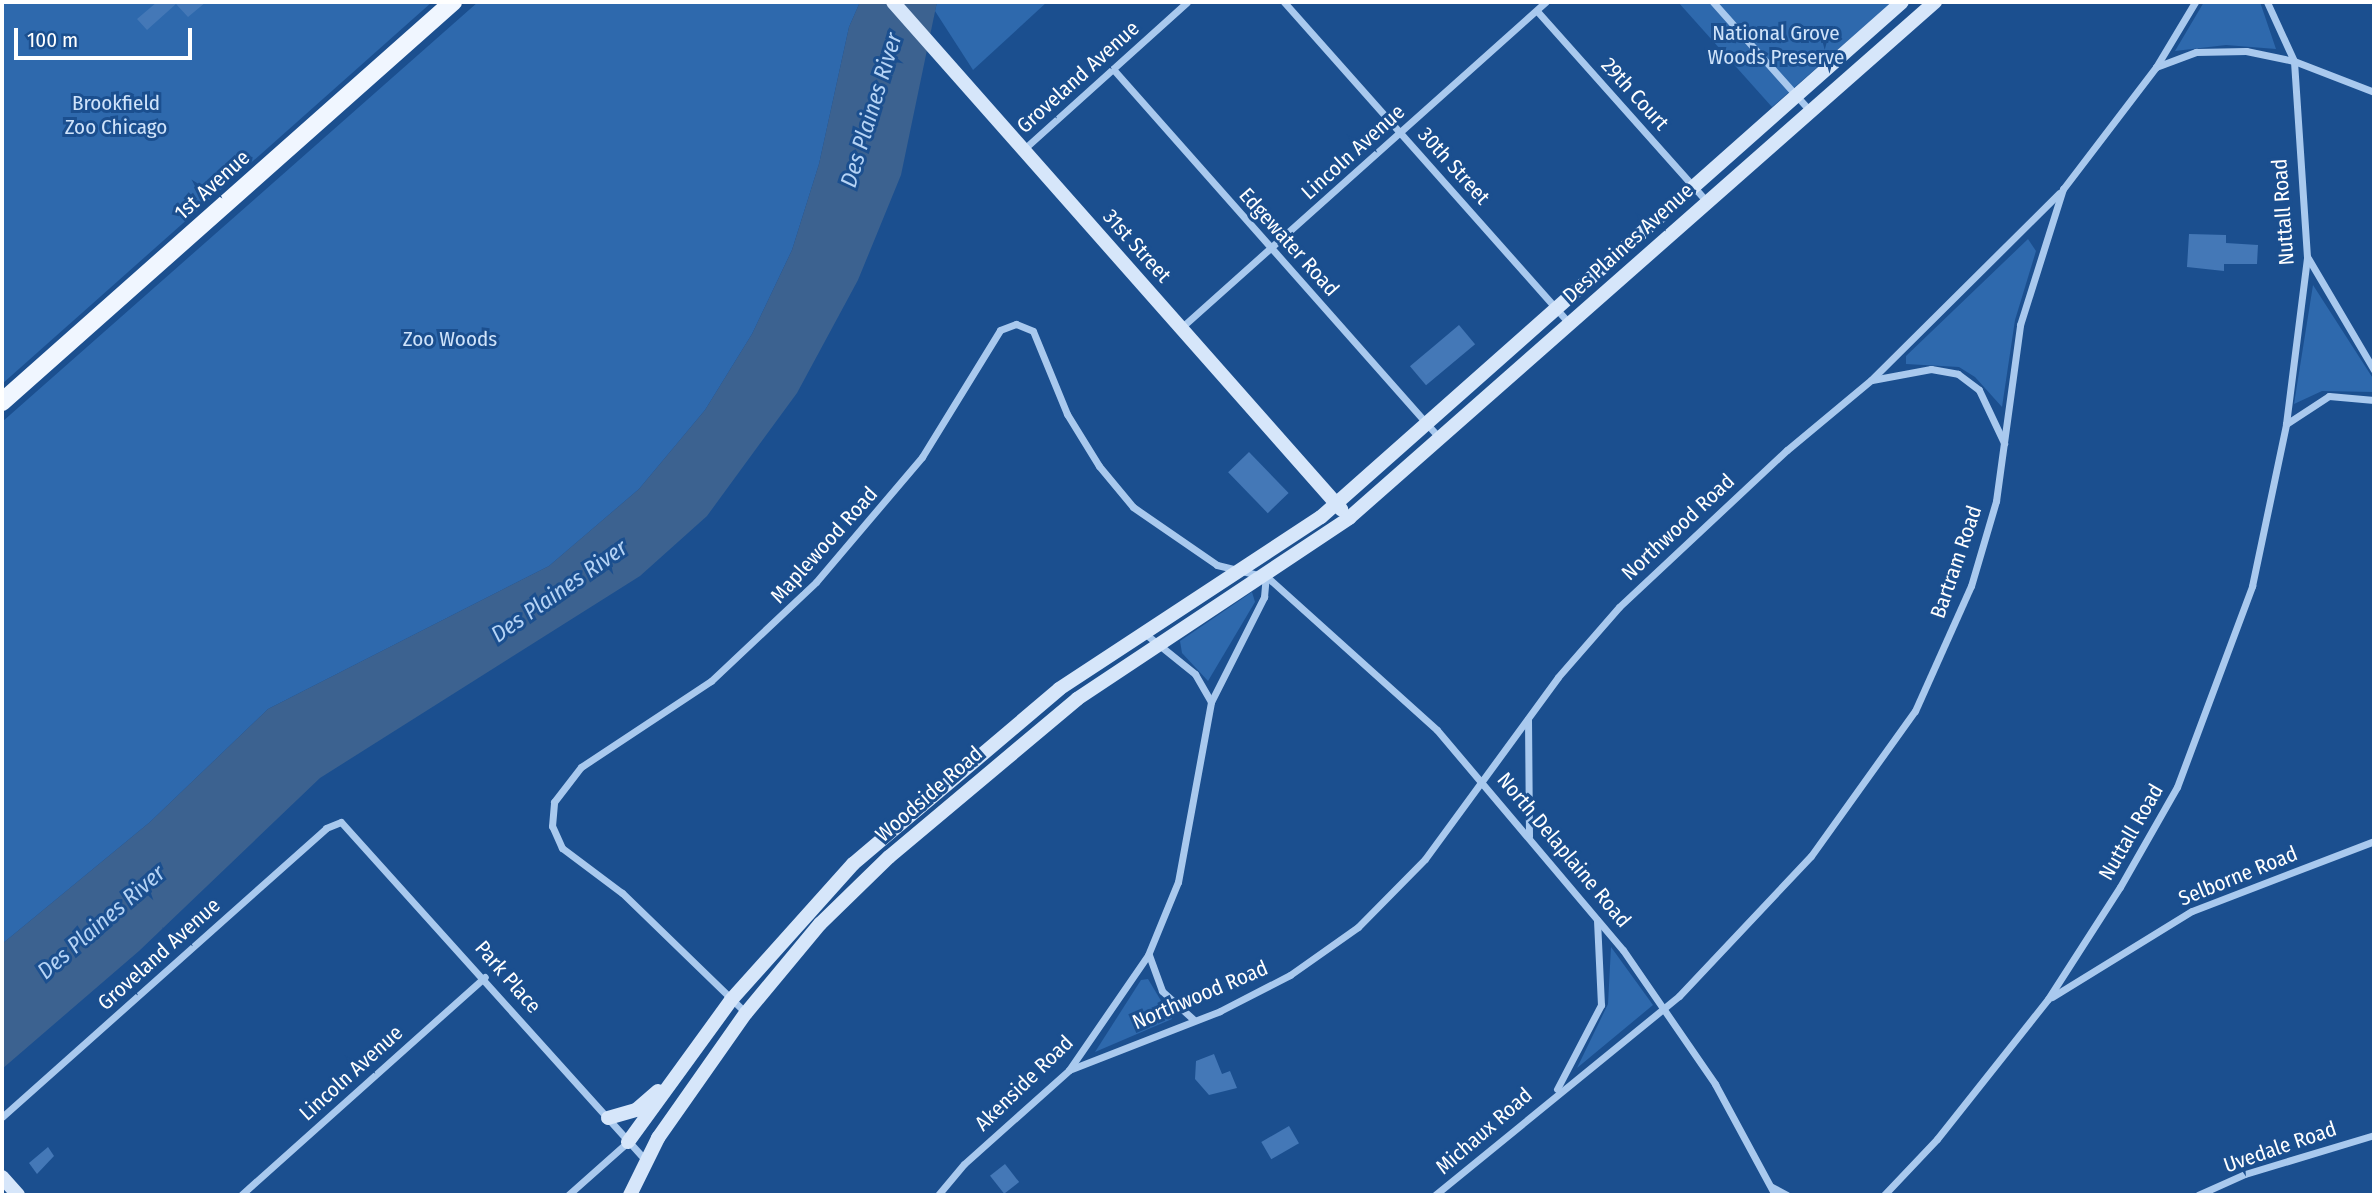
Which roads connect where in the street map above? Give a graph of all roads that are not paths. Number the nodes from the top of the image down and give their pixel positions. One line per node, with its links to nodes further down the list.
1 (453, 2): 31 (main road, 1st Avenue)
2 (892, 2): 19 (street, 31st Street)
3 (1187, 2): 14 (street, Groveland Avenue)
4 (1284, 2): 18 (street, 30th Street)
5 (1546, 2): 11 (street, Lincoln Avenue)
6 (1713, 2): 16 (street)
7 (1902, 2): 16 (street, Des Plaines Avenue)
8 (1935, 2): 17 (street, Des Plaines Avenue)
9 (2195, 2): 13 (street, Bartram Road)
10 (2267, 2): 12 (street, Nuttall Road)
11 (1536, 11): 18 (street, Lincoln Avenue); 20 (street, 29th Court)
12 (2294, 61): 13 (street); 15 (street); 24 (street, Nuttall Road)
13 (2156, 67): 21 (street, Bartram Road)
14 (1113, 69): 19 (street, Groveland Avenue); 23 (street, Edgewater Road)
15 (2374, 92)
16 (1796, 95): 17 (street); 20 (street, Des Plaines Avenue)
17 (1810, 111): 22 (street, Des Plaines Avenue)
18 (1401, 132): 23 (street, Lincoln Avenue); 25 (street, 30th Street)
19 (1023, 150): 27 (street, 31st Street)
20 (1694, 187): 22 (street, 29th Court); 25 (street, Des Plaines Avenue)
21 (2063, 189): 29 (street, Northwood Road); 35 (street, Bartram Road)
22 (1706, 201): 26 (street, Des Plaines Avenue)
23 (1271, 249): 27 (street, Lincoln Avenue); 32 (street, Edgewater Road)
24 (2307, 257): 28 (street); 33 (street, Nuttall Road)
25 (1556, 308): 26 (street, 30th Street); 32 (street, Des Plaines Avenue)
26 (1569, 323): 34 (street, Des Plaines Avenue)
27 (1182, 327): 36 (street, 31st Street)
28 (2374, 370)
29 (1871, 380): 35 (street); 43 (street, Northwood Road)
30 (2374, 400): 33 (street)
31 (2, 402)
32 (1427, 424): 34 (street, Edgewater Road); 36 (street, Des Plaines Avenue)
33 (2286, 424): 51 (street, Nuttall Road)
34 (1440, 438): 37 (street, Des Plaines Avenue)
35 (2006, 447): 53 (street, Bartram Road)
36 (1337, 504): 37 (street, 31st Street); 38 (street, Woodside Road)
37 (1349, 518): 39 (street, Woodside Road)
38 (1235, 572): 39 (street, Maplewood Road); 40 (street, Woodside Road); 52 (street, Maplewood Road)
39 (1266, 576): 41 (street, Woodside Road); 42 (street, Akenside Road); 44 (street, North Delaplaine Road)
40 (1142, 632): 41 (street); 52 (street, Woodside Road)
41 (1158, 644): 42 (street); 54 (street, Woodside Road)
42 (1211, 702): 49 (street, Akenside Road)
43 (1528, 718): 44 (street, Northwood Road); 46 (street)
44 (1484, 781): 46 (street, North Delaplaine Road); 55 (street, Northwood Road)
45 (341, 822): 50 (street, Park Place); 59 (street, Groveland Avenue)
46 (1529, 836): 48 (street, North Delaplaine Road)
47 (2374, 841): 51 (street, Selborne Road)
48 (1596, 917): 53 (street, North Delaplaine Road); 58 (street, Michaux Road)
49 (1148, 955): 55 (street); 56 (street, Akenside Road)
50 (485, 978): 60 (street, Park Place); 67 (street, Lincoln Avenue)
51 (2048, 999): 74 (street, Nuttall Road)
52 (731, 1000): 54 (street, Maplewood Road); 57 (street, Woodside Road)
53 (1666, 1009): 58 (street, Michaux Road); 65 (street, North Delaplaine Road)
54 (746, 1013): 63 (street, Woodside Road)
55 (1194, 1020): 56 (street, Northwood Road)
56 (1069, 1070): 70 (street, Akenside Road)
57 (676, 1077): 60 (street); 62 (street, Woodside Road)
58 (1555, 1093): 71 (street, Michaux Road)
59 (2, 1117)
60 (608, 1118): 62 (street, Park Place)
61 (2374, 1135): 75 (street, Uvedale Road)
62 (628, 1142): 63 (street, Park Place); 68 (street)
63 (645, 1160): 69 (street, Woodside Road)
64 (2, 1177): 66 (street)
65 (1772, 1187): 72 (street, North Delaplaine Road); 73 (street)
66 (17, 1195)
67 (241, 1195)
68 (568, 1195)
69 (630, 1195)
70 (938, 1195)
71 (1435, 1195)
72 (1775, 1195)
73 (1787, 1195)
74 (1884, 1195)
75 (2199, 1195)

